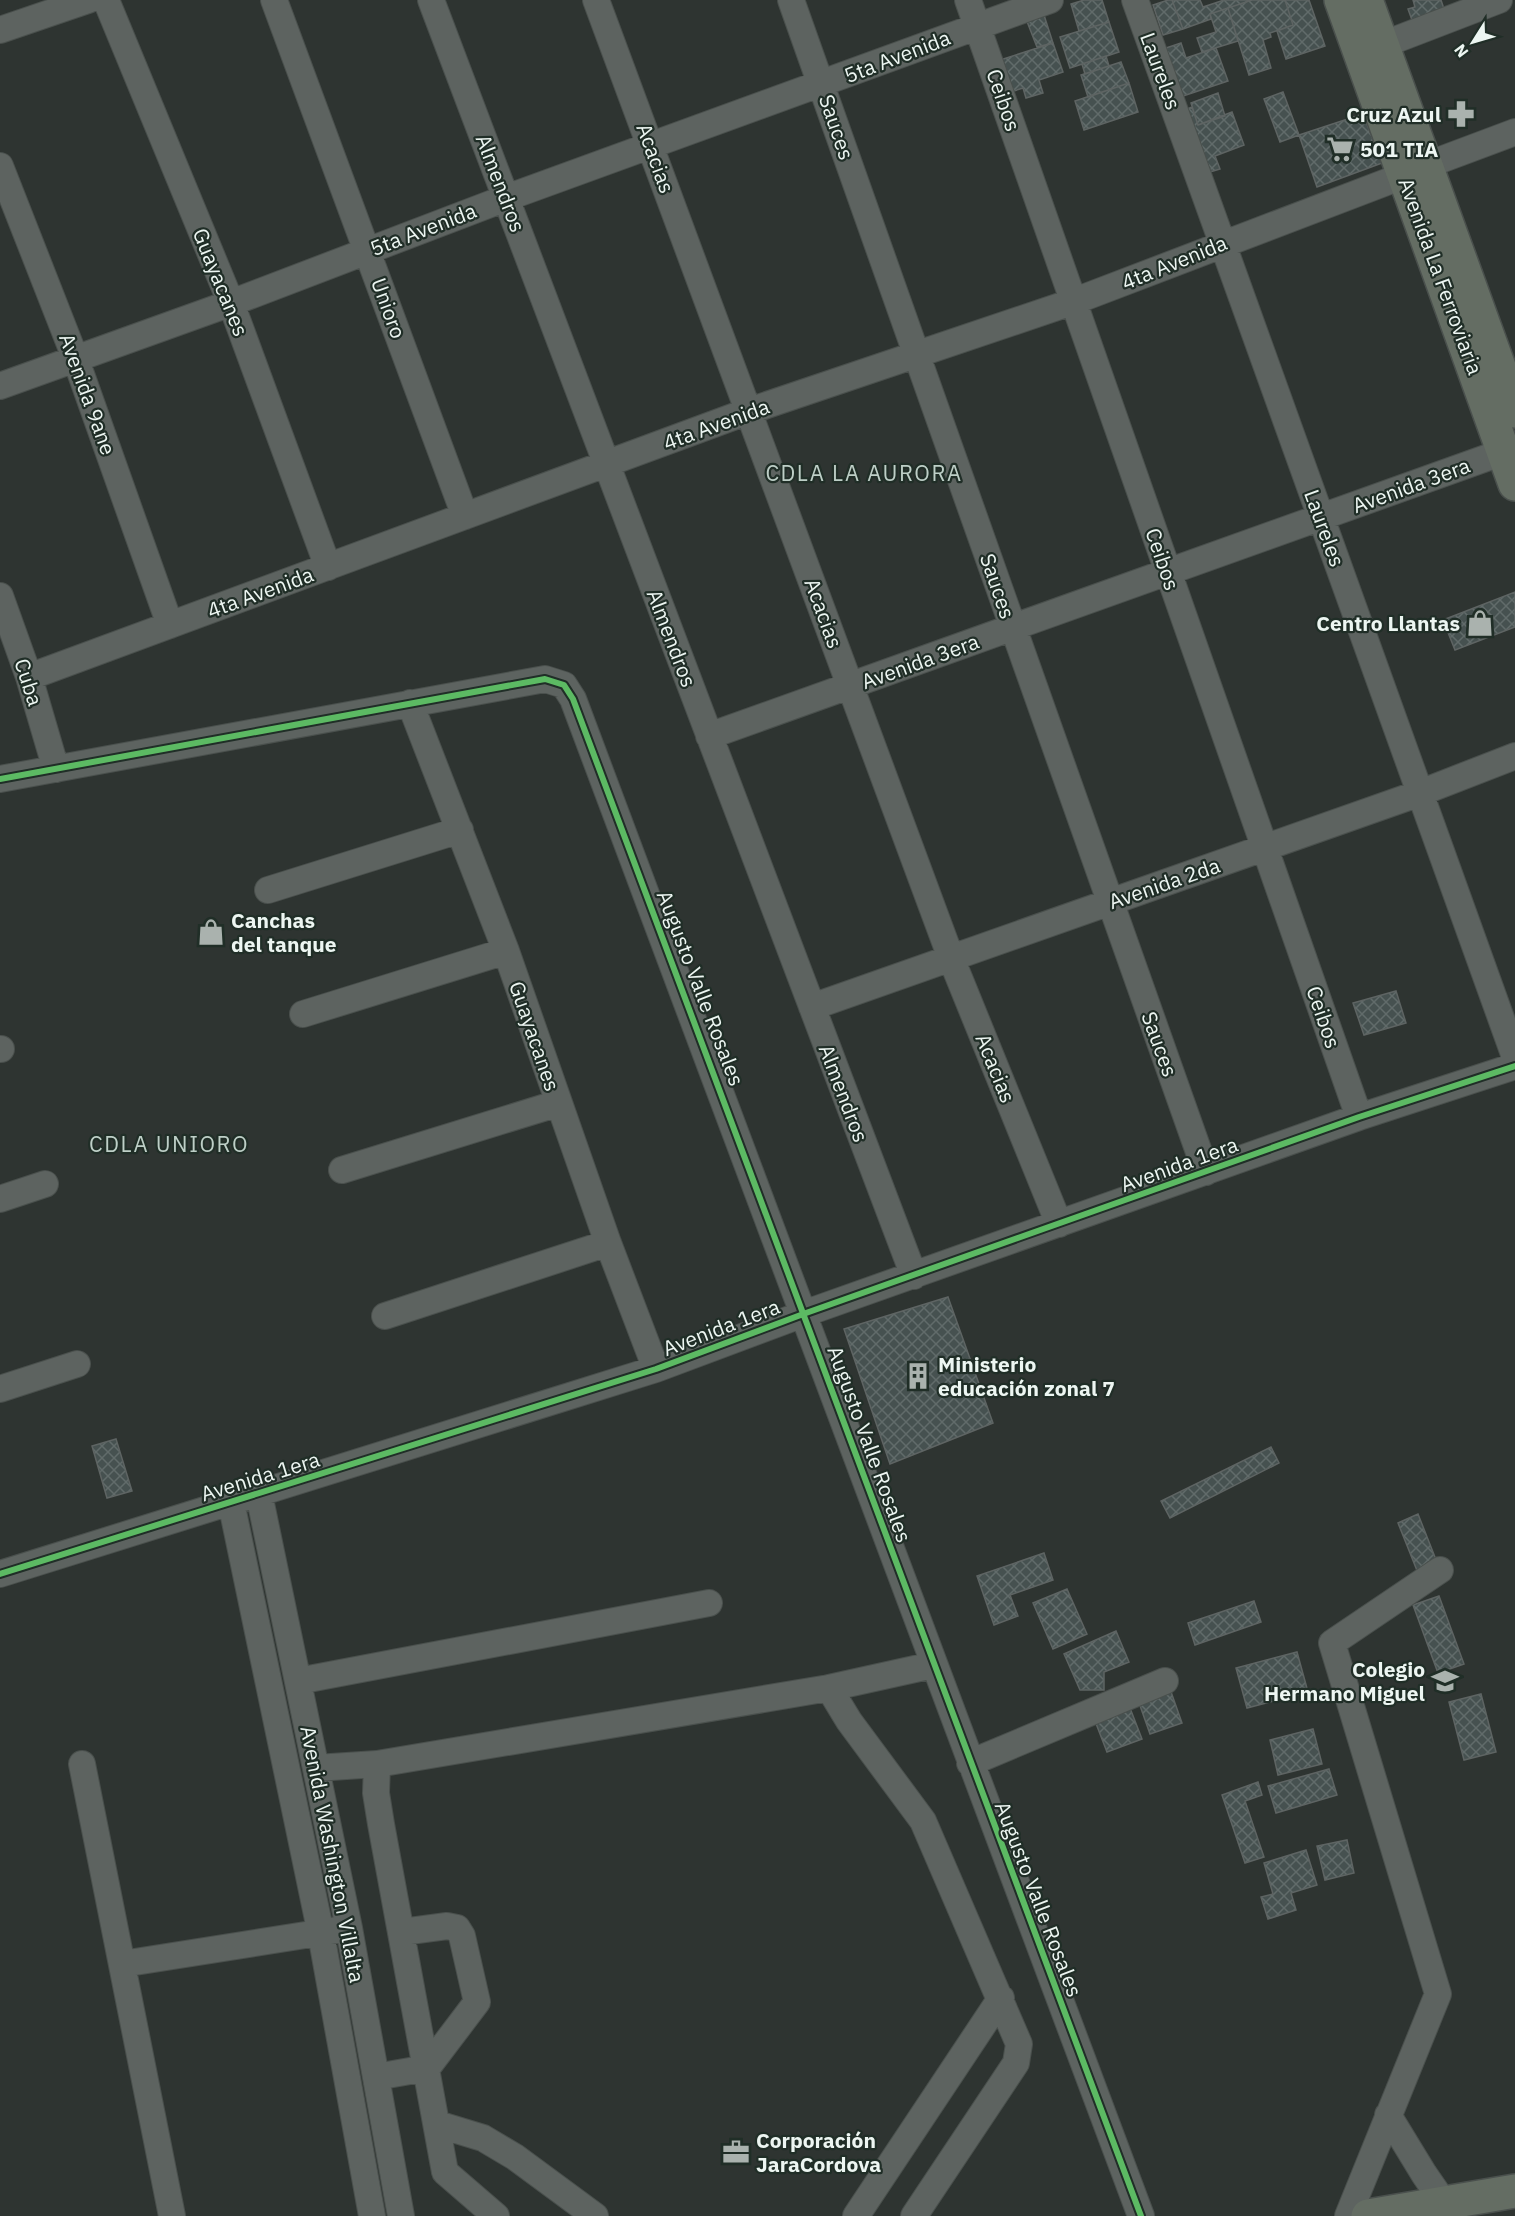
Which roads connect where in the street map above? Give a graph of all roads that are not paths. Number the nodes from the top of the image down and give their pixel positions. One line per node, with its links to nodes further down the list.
1 (88, 0): 14 (street)
2 (106, 0): 25 (street, Guayacanes)
3 (274, 0): 23 (street, Unioro)
4 (431, 0): 21 (street, Almendros)
5 (596, 0): 18 (street, Acacias)
6 (791, 0): 16 (street, Sauces)
7 (968, 0): 13 (street, Ceibos)
8 (1050, 0): 13 (street, 5ta Avenida)
9 (1135, 0): 22 (street, Laureles)
10 (1341, 0): 20 (main road, Avenida La Ferroviaria)
11 (1366, 0): 15 (main road, Avenida La Ferroviaria)
12 (1499, 0): 15 (street)
13 (977, 25): 16 (street, 5ta Avenida); 24 (street, Ceibos)
14 (0, 30)
15 (1382, 45): 20 (main road, Avenida La Ferroviaria)
16 (822, 85): 18 (street, 5ta Avenida); 26 (street, Sauces)
17 (1515, 132): 20 (street, 4ta Avenida)
18 (651, 146): 21 (street, 5ta Avenida); 29 (street, Acacias)
19 (0, 166): 27 (street, Avenida 9ane)
20 (1416, 170): 22 (street, 4ta Avenida); 30 (main road, Avenida La Ferroviaria); 31 (main road, Avenida La Ferroviaria)
21 (506, 198): 23 (street, 5ta Avenida); 32 (street, Almendros)
22 (1224, 242): 24 (street, 4ta Avenida); 35 (street, Laureles)
23 (367, 250): 25 (street, 5ta Avenida); 34 (street, Unioro)
24 (1075, 301): 26 (street, 4ta Avenida); 37 (street, Ceibos)
25 (231, 303): 27 (street, 5ta Avenida); 36 (street, Guayacanes)
26 (916, 354): 29 (street, 4ta Avenida); 40 (street, Sauces)
27 (76, 360): 28 (street, 5ta Avenida); 39 (street, Avenida 9ane)
28 (0, 386)
29 (749, 411): 32 (street, 4ta Avenida); 42 (street, Acacias)
30 (1515, 411)
31 (1503, 452): 33 (main road, Avenida La Ferroviaria); 35 (street, Avenida 3era)
32 (606, 464): 34 (street, 4ta Avenida); 44 (street, Almendros)
33 (1515, 484)
34 (465, 516): 36 (street, 4ta Avenida)
35 (1320, 517): 37 (street, Avenida 3era); 48 (street, Laureles)
36 (328, 567): 39 (street, 4ta Avenida)
37 (1167, 572): 40 (street, Avenida 3era); 50 (street, Ceibos)
38 (0, 596): 41 (street, Cuba)
39 (170, 625): 41 (street, 4ta Avenida)
40 (1012, 628): 42 (street, Avenida 3era); 52 (street, Sauces)
41 (28, 677): 46 (street, Cuba)
42 (851, 685): 44 (street, Avenida 3era); 54 (street, Acacias)
43 (410, 703): 46 (street); 49 (street, Guayacanes); 68 (street, Augusto Valle Rosales)
44 (709, 736): 55 (street, Almendros)
45 (1515, 756): 48 (street, Avenida 2da)
46 (56, 769): 47 (street)
47 (0, 779)
48 (1420, 793): 50 (street, Avenida 2da); 57 (street, Laureles)
49 (460, 830): 51 (street); 53 (street, Guayacanes)
50 (1264, 848): 52 (street, Avenida 2da); 60 (street, Ceibos)
51 (268, 890)
52 (1110, 902): 54 (street, Avenida 2da); 62 (street, Sauces)
53 (506, 951): 56 (street); 59 (street, Guayacanes)
54 (951, 958): 55 (street, Avenida 2da); 65 (street, Acacias)
55 (812, 1007): 67 (street, Almendros)
56 (303, 1014)
57 (1515, 1057)
58 (1515, 1066): 60 (street, Avenida 1era)
59 (559, 1103): 61 (street); 66 (street, Guayacanes)
60 (1359, 1117): 62 (street, Avenida 1era)
61 (342, 1170)
62 (1206, 1172): 65 (street, Avenida 1era)
63 (45, 1184): 64 (street)
64 (0, 1199)
65 (1059, 1224): 67 (street, Avenida 1era)
66 (608, 1243): 69 (street); 71 (street, Guayacanes)
67 (914, 1276): 68 (street, Avenida 1era)
68 (806, 1313): 71 (street, Avenida 1era); 78 (street, Augusto Valle Rosales)
69 (386, 1316)
70 (77, 1364): 72 (street)
71 (657, 1370): 73 (street, Avenida 1era)
72 (0, 1389)
73 (259, 1494): 74 (street, Avenida 1era); 79 (street, Avenida Washington Villalta)
74 (231, 1502): 76 (street, Avenida 1era); 88 (street, Avenida Washington Villalta)
75 (1440, 1570): 93 (street)
76 (0, 1574)
77 (709, 1603): 79 (street)
78 (933, 1665): 81 (street); 82 (street, Augusto Valle Rosales)
79 (298, 1681): 85 (street, Avenida Washington Villalta)
80 (1165, 1681): 82 (street)
81 (829, 1688): 84 (street); 90 (street)
82 (970, 1763): 104 (street, Augusto Valle Rosales)
83 (82, 1764): 89 (street)
84 (376, 1764): 85 (street); 87 (street)
85 (316, 1768): 86 (street, Avenida Washington Villalta)
86 (349, 1928): 88 (street); 92 (street, Avenida Washington Villalta)
87 (402, 1932): 91 (street); 91 (street)
88 (321, 1934): 89 (street); 98 (street, Avenida Washington Villalta)
89 (122, 1964): 97 (street)
90 (1001, 1998): 102 (street); 103 (street)
91 (427, 2068): 92 (street); 94 (street)
92 (376, 2077): 99 (street, Avenida Washington Villalta)
93 (1388, 2115): 96 (street); 105 (street)
94 (437, 2124): 100 (street); 101 (street)
95 (1515, 2191): 96 (main road)
96 (1444, 2203): 106 (main road)
97 (172, 2216)
98 (372, 2216)
99 (401, 2216)
100 (496, 2216)
101 (595, 2216)
102 (856, 2216)
103 (914, 2216)
104 (1141, 2216)
105 (1348, 2216)
106 (1368, 2216)

